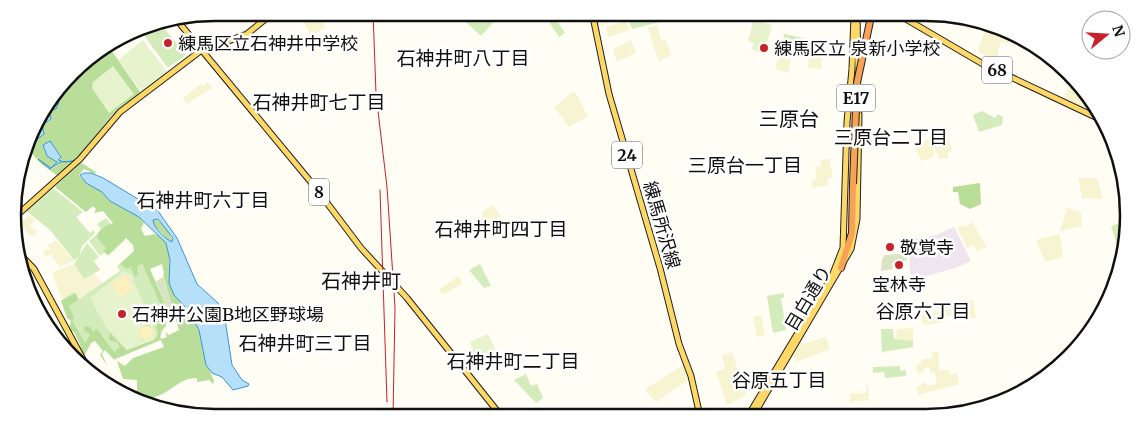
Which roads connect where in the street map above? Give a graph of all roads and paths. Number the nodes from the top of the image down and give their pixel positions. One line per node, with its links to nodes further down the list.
1 (263, 21): 9 (main road)
2 (594, 21): 22 (main road, 練馬所沢線 / 24)
3 (855, 21): 10 (main road)
4 (855, 21): 11 (main road)
5 (866, 21): 15 (highway, E17, bridge)
6 (870, 21): 15 (highway, E17, bridge)
7 (910, 21): 13 (main road, 68)
8 (181, 24): 9 (main road, 8)
9 (203, 50): 16 (main road); 21 (main road, 8)
10 (848, 105): 11 (main road); 12 (main road)
11 (858, 107): 14 (main road)
12 (848, 116): 14 (main road); 15 (main road)
13 (1093, 117)
14 (859, 118): 15 (main road)
15 (851, 184): 17 (highway, E17); 19 (main road, 目白通り)
16 (21, 211)
17 (846, 246): 19 (highway, E17); 23 (main road, 目白通り)
18 (27, 262): 20 (main road)
19 (841, 268): 24 (main road, 目白通り)
20 (80, 354)
21 (496, 409)
22 (698, 409)
23 (750, 409)
24 (757, 409)

